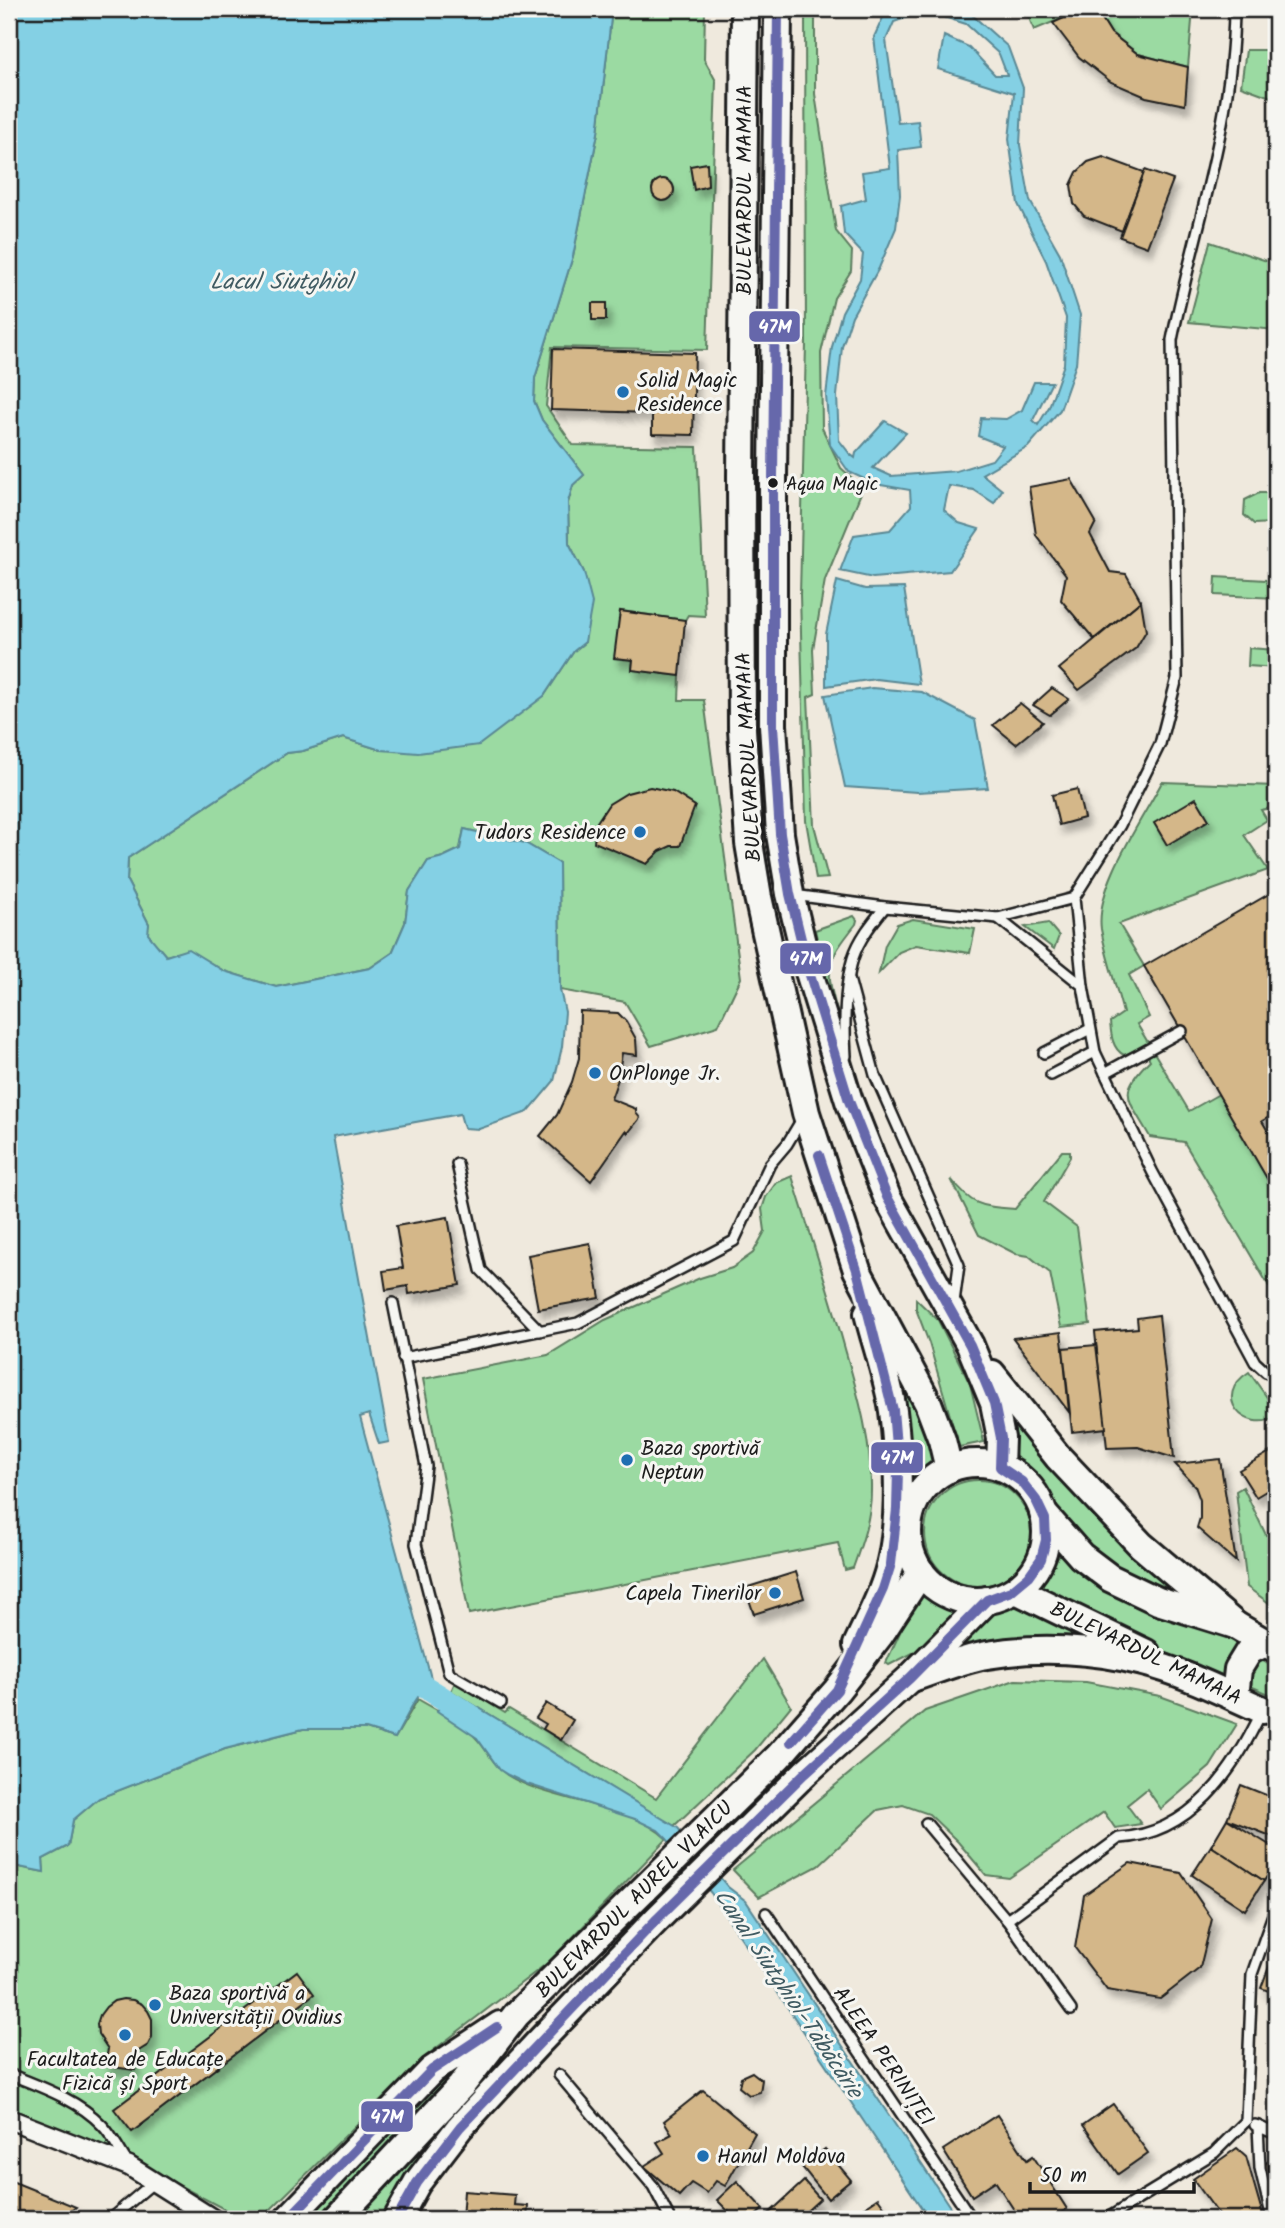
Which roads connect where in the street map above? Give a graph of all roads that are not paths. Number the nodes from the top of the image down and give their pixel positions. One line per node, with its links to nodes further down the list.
1 (745, 9): 17 (main road, BULEVARDUL MAMAIA)
2 (778, 9): 4 (main road, BULEVARDUL MAMAIA)
3 (1234, 9): 5 (lane)
4 (790, 894): 6 (lane); 16 (main road, BULEVARDUL MAMAIA)
5 (1074, 898): 7 (lane); 9 (lane)
6 (885, 907): 7 (lane); 8 (lane)
7 (998, 918): 9 (lane)
8 (849, 979): 16 (lane); 21 (lane)
9 (1083, 986): 10 (lane)
10 (1090, 1029): 12 (lane); 13 (lane)
11 (1182, 1031): 14 (lane)
12 (1095, 1052): 14 (lane); 15 (lane)
13 (1044, 1053)
14 (1105, 1073): 25 (lane)
15 (1051, 1075)
16 (849, 1101): 21 (main road, BULEVARDUL MAMAIA)
17 (806, 1113): 19 (main road, BULEVARDUL MAMAIA); 22 (lane)
18 (457, 1164): 22 (lane)
19 (857, 1270): 27 (main road, BULEVARDUL MAMAIA); 35 (main road)
20 (393, 1303): 24 (lane)
21 (953, 1317): 23 (main road, BULEVARDUL MAMAIA)
22 (540, 1331): 24 (lane)
23 (970, 1345): 26 (main road, BULEVARDUL MAMAIA); 32 (main road)
24 (403, 1358): 37 (lane)
25 (1276, 1377)
26 (1000, 1467): 27 (main road); 28 (main road)
27 (949, 1469): 29 (main road)
28 (1044, 1513): 30 (main road); 32 (main road)
29 (921, 1572): 31 (main road); 35 (main road, BULEVARDUL AUREL VLAICU)
30 (1016, 1590): 31 (main road); 36 (main road, BULEVARDUL MAMAIA)
31 (988, 1600): 34 (main road, BULEVARDUL AUREL VLAICU)
32 (1235, 1625): 33 (main road)
33 (1271, 1646): 36 (main road)
34 (910, 1678): 38 (main road); 59 (main road, BULEVARDUL AUREL VLAICU)
35 (837, 1689): 44 (main road, BULEVARDUL AUREL VLAICU)
36 (1235, 1697): 38 (main road, BULEVARDUL MAMAIA)
37 (501, 1703)
38 (1269, 1713): 42 (lane)
39 (926, 1823): 42 (lane)
40 (1276, 1906): 48 (lane)
41 (766, 1913): 61 (lane, ALEEA PERINIȚEI)
42 (1007, 1920): 43 (lane)
43 (1071, 2010)
44 (516, 2015): 57 (main road); 58 (main road, BULEVARDUL AUREL VLAICU)
45 (9, 2074): 51 (lane)
46 (559, 2074): 60 (lane)
47 (9, 2119): 51 (street)
48 (1246, 2121): 49 (lane); 62 (lane)
49 (1258, 2126): 50 (lane); 63 (lane)
50 (1276, 2134)
51 (129, 2166): 52 (street)
52 (155, 2182): 53 (lane); 56 (street)
53 (127, 2205): 54 (lane); 55 (lane)
54 (110, 2219)
55 (129, 2219)
56 (213, 2219)
57 (288, 2219)
58 (337, 2219)
59 (397, 2219)
60 (670, 2219)
61 (972, 2219)
62 (1106, 2219)
63 (1272, 2219)

